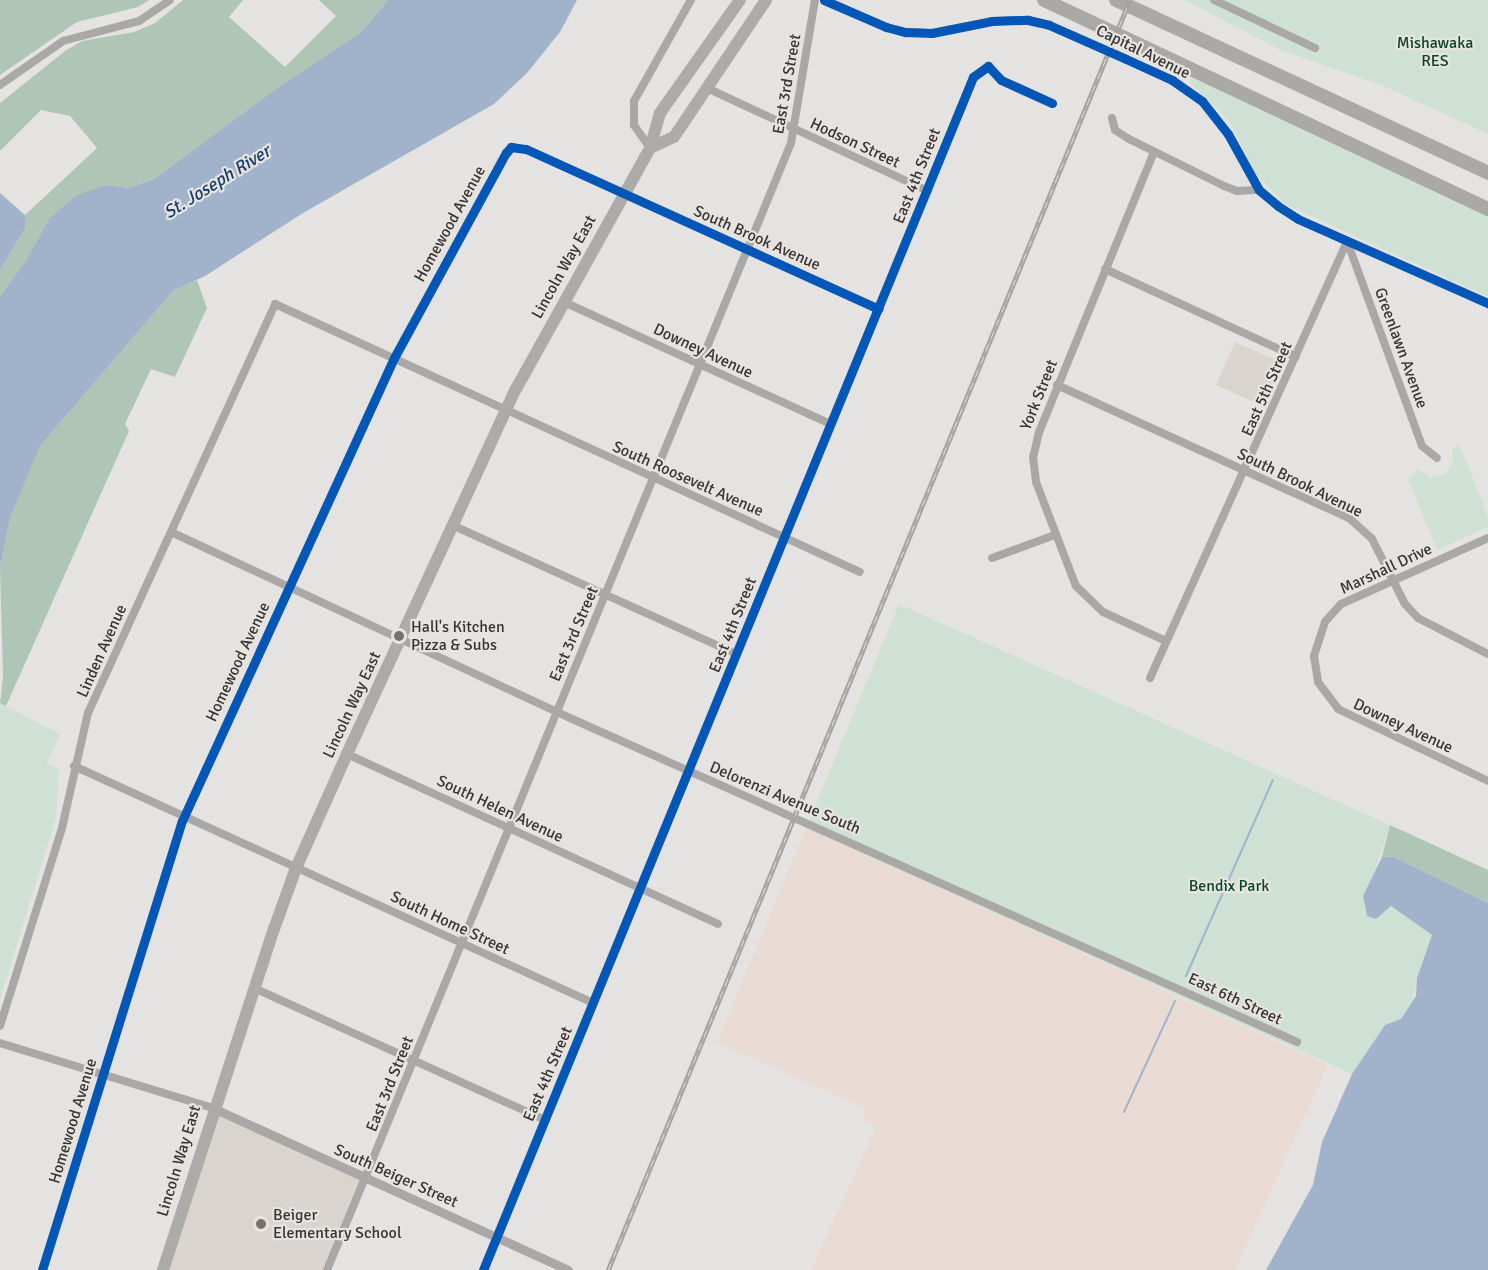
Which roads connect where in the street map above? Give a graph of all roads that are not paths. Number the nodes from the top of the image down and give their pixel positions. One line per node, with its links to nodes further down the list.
1 (170, 0): 11 (street)
2 (691, 0): 16 (street)
3 (740, 0): 16 (main road, Lincoln Way East)
4 (766, 0): 12 (main road, Lincoln Way East)
5 (814, 0): 15 (street, East 3rd Street)
6 (824, 0): 20 (street, Capital Avenue)
7 (1044, 0): 23 (highway, Capital Avenue)
8 (1116, 0): 19 (highway)
9 (1214, 0): 10 (street)
10 (1315, 48)
11 (0, 85)
12 (707, 88): 15 (street, Hodson Street); 16 (main road, Lincoln Way East)
13 (1052, 103): 21 (street, East 4th Street)
14 (1112, 118): 17 (street)
15 (795, 130): 21 (street, Hodson Street); 25 (street, East 3rd Street)
16 (650, 148): 22 (main road, Lincoln Way East)
17 (1154, 152): 20 (street); 26 (street, York Street)
18 (561, 166): 22 (street, South Brook Avenue); 32 (street, Homewood Avenue)
19 (1488, 173)
20 (1259, 190): 24 (street, Capital Avenue)
21 (928, 191): 30 (street, East 4th Street)
22 (623, 193): 25 (street, South Brook Avenue); 27 (main road, Lincoln Way East)
23 (1488, 208)
24 (1347, 241): 28 (street, Capital Avenue); 31 (street, East 5th Street); 37 (street, Greenlawn Avenue)
25 (747, 250): 30 (street, South Brook Avenue); 33 (street, East 3rd Street)
26 (1105, 269): 31 (street); 34 (street, York Street)
27 (564, 302): 33 (street, Downey Avenue); 35 (main road, Lincoln Way East)
28 (1488, 303)
29 (275, 304): 32 (street, South Roosevelt Avenue); 41 (street, Linden Avenue)
30 (878, 309): 36 (street, East 4th Street)
31 (1296, 357): 38 (street, East 5th Street)
32 (394, 358): 35 (street, South Roosevelt Avenue); 48 (street, Homewood Avenue)
33 (701, 364): 36 (street, Downey Avenue); 39 (street, East 3rd Street)
34 (1058, 385): 38 (street, South Brook Avenue); 42 (street, York Street)
35 (506, 410): 39 (street, South Roosevelt Avenue); 40 (main road, Lincoln Way East)
36 (831, 424): 43 (street, East 4th Street)
37 (1437, 458)
38 (1244, 471): 47 (street, South Brook Avenue); 51 (street, East 5th Street)
39 (653, 478): 43 (street, South Roosevelt Avenue); 49 (street, East 3rd Street)
40 (452, 525): 49 (street); 50 (main road, Lincoln Way East)
41 (171, 532): 48 (street, Delorenzi Avenue South); 58 (street, Linden Avenue)
42 (1055, 535): 45 (street); 51 (street, York Street)
43 (785, 538): 46 (street, South Roosevelt Avenue); 52 (street, East 4th Street)
44 (1488, 538): 47 (street, Marshall Drive)
45 (992, 558)
46 (860, 572)
47 (1392, 579): 53 (street, South Brook Avenue); 55 (street, Marshall Drive)
48 (290, 587): 50 (street, Delorenzi Avenue South); 61 (street, Homewood Avenue)
49 (606, 595): 52 (street); 56 (street, East 3rd Street)
50 (400, 638): 56 (street, Delorenzi Avenue South); 57 (main road, Lincoln Way East)
51 (1166, 641): 54 (street, East 5th Street)
52 (737, 654): 59 (street, East 4th Street)
53 (1488, 654)
54 (1150, 678)
55 (1318, 682): 60 (street, Downey Avenue)
56 (557, 712): 59 (street, Delorenzi Avenue South); 62 (street, East 3rd Street)
57 (347, 754): 62 (street, South Helen Avenue); 63 (main road, Lincoln Way East)
58 (74, 766): 61 (street, South Home Street); 70 (street, Linden Avenue)
59 (689, 771): 64 (street, East 4th Street); 67 (street, Delorenzi Avenue South)
60 (1488, 781)
61 (184, 817): 63 (street, South Home Street); 74 (street, Homewood Avenue)
62 (509, 828): 64 (street, South Helen Avenue); 66 (street, East 3rd Street)
63 (296, 868): 66 (street, South Home Street); 68 (main road, Lincoln Way East)
64 (641, 888): 65 (street, South Helen Avenue); 69 (street, East 4th Street)
65 (718, 924)
66 (462, 944): 69 (street, South Home Street); 73 (street, East 3rd Street)
67 (1161, 980): 71 (street, East 6th Street)
68 (254, 988): 73 (street); 75 (main road, Lincoln Way East)
69 (593, 1004): 76 (street, East 4th Street)
70 (0, 1026)
71 (1297, 1042)
72 (0, 1043): 74 (street)
73 (414, 1061): 76 (street); 77 (street, East 3rd Street)
74 (104, 1073): 75 (street); 79 (street, Homewood Avenue)
75 (213, 1108): 77 (street, South Beiger Street); 80 (main road, Lincoln Way East)
76 (545, 1120): 78 (street, East 4th Street)
77 (365, 1179): 78 (street, South Beiger Street); 81 (street, East 3rd Street)
78 (496, 1238): 82 (street, East 4th Street); 83 (street, South Beiger Street)
79 (42, 1270)
80 (163, 1270)
81 (327, 1270)
82 (483, 1270)
83 (568, 1270)

